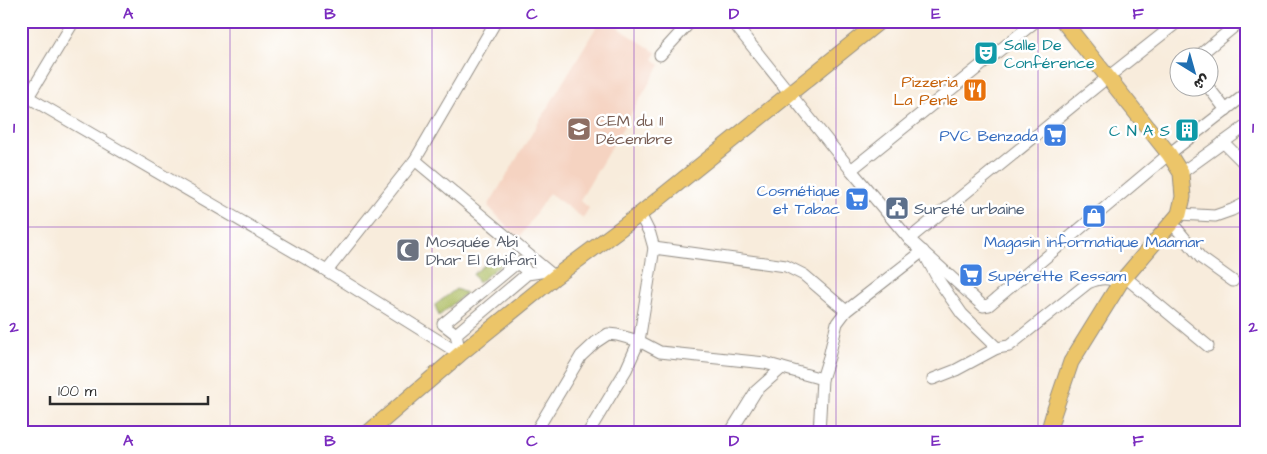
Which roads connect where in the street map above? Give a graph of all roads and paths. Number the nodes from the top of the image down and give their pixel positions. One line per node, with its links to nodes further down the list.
1 (74, 21): 15 (street)
2 (496, 21): 21 (street)
3 (692, 21): 11 (street)
4 (732, 21): 13 (street)
5 (880, 21): 13 (main road)
6 (1036, 21): 23 (street)
7 (1063, 21): 12 (main road)
8 (1180, 21): 12 (street)
9 (1241, 21): 10 (street)
10 (1208, 48)
11 (660, 54)
12 (1108, 77): 20 (main road); 28 (street)
13 (790, 94): 23 (street); 26 (main road)
14 (1246, 94): 17 (street)
15 (24, 95): 31 (street)
16 (1217, 98): 17 (street)
17 (1226, 110): 20 (street)
18 (1246, 126): 19 (street)
19 (1223, 142): 22 (street); 24 (street)
20 (1169, 154): 24 (main road); 30 (street)
21 (415, 160): 31 (street); 33 (street)
22 (1246, 165)
23 (851, 170): 28 (street)
24 (1181, 173): 27 (main road)
25 (1246, 203): 27 (street)
26 (640, 214): 29 (street); 33 (main road)
27 (1176, 219): 34 (main road); 35 (street)
28 (909, 239): 30 (street)
29 (654, 248): 36 (street); 38 (street)
30 (923, 251): 36 (street); 40 (street)
31 (326, 271): 41 (street)
32 (527, 274): 33 (street); 37 (street); 37 (street)
33 (551, 274): 41 (main road)
34 (1122, 280): 39 (street); 40 (street); 50 (main road)
35 (1233, 281)
36 (846, 310): 43 (street)
37 (456, 334): 41 (street)
38 (638, 341): 42 (street); 46 (street); 47 (street)
39 (1208, 346)
40 (997, 348): 44 (street)
41 (460, 354): 45 (main road)
42 (782, 368): 43 (street); 48 (street)
43 (822, 379): 49 (street)
44 (934, 379)
45 (368, 433)
46 (534, 433)
47 (588, 433)
48 (730, 433)
49 (819, 433)
50 (1048, 433)

